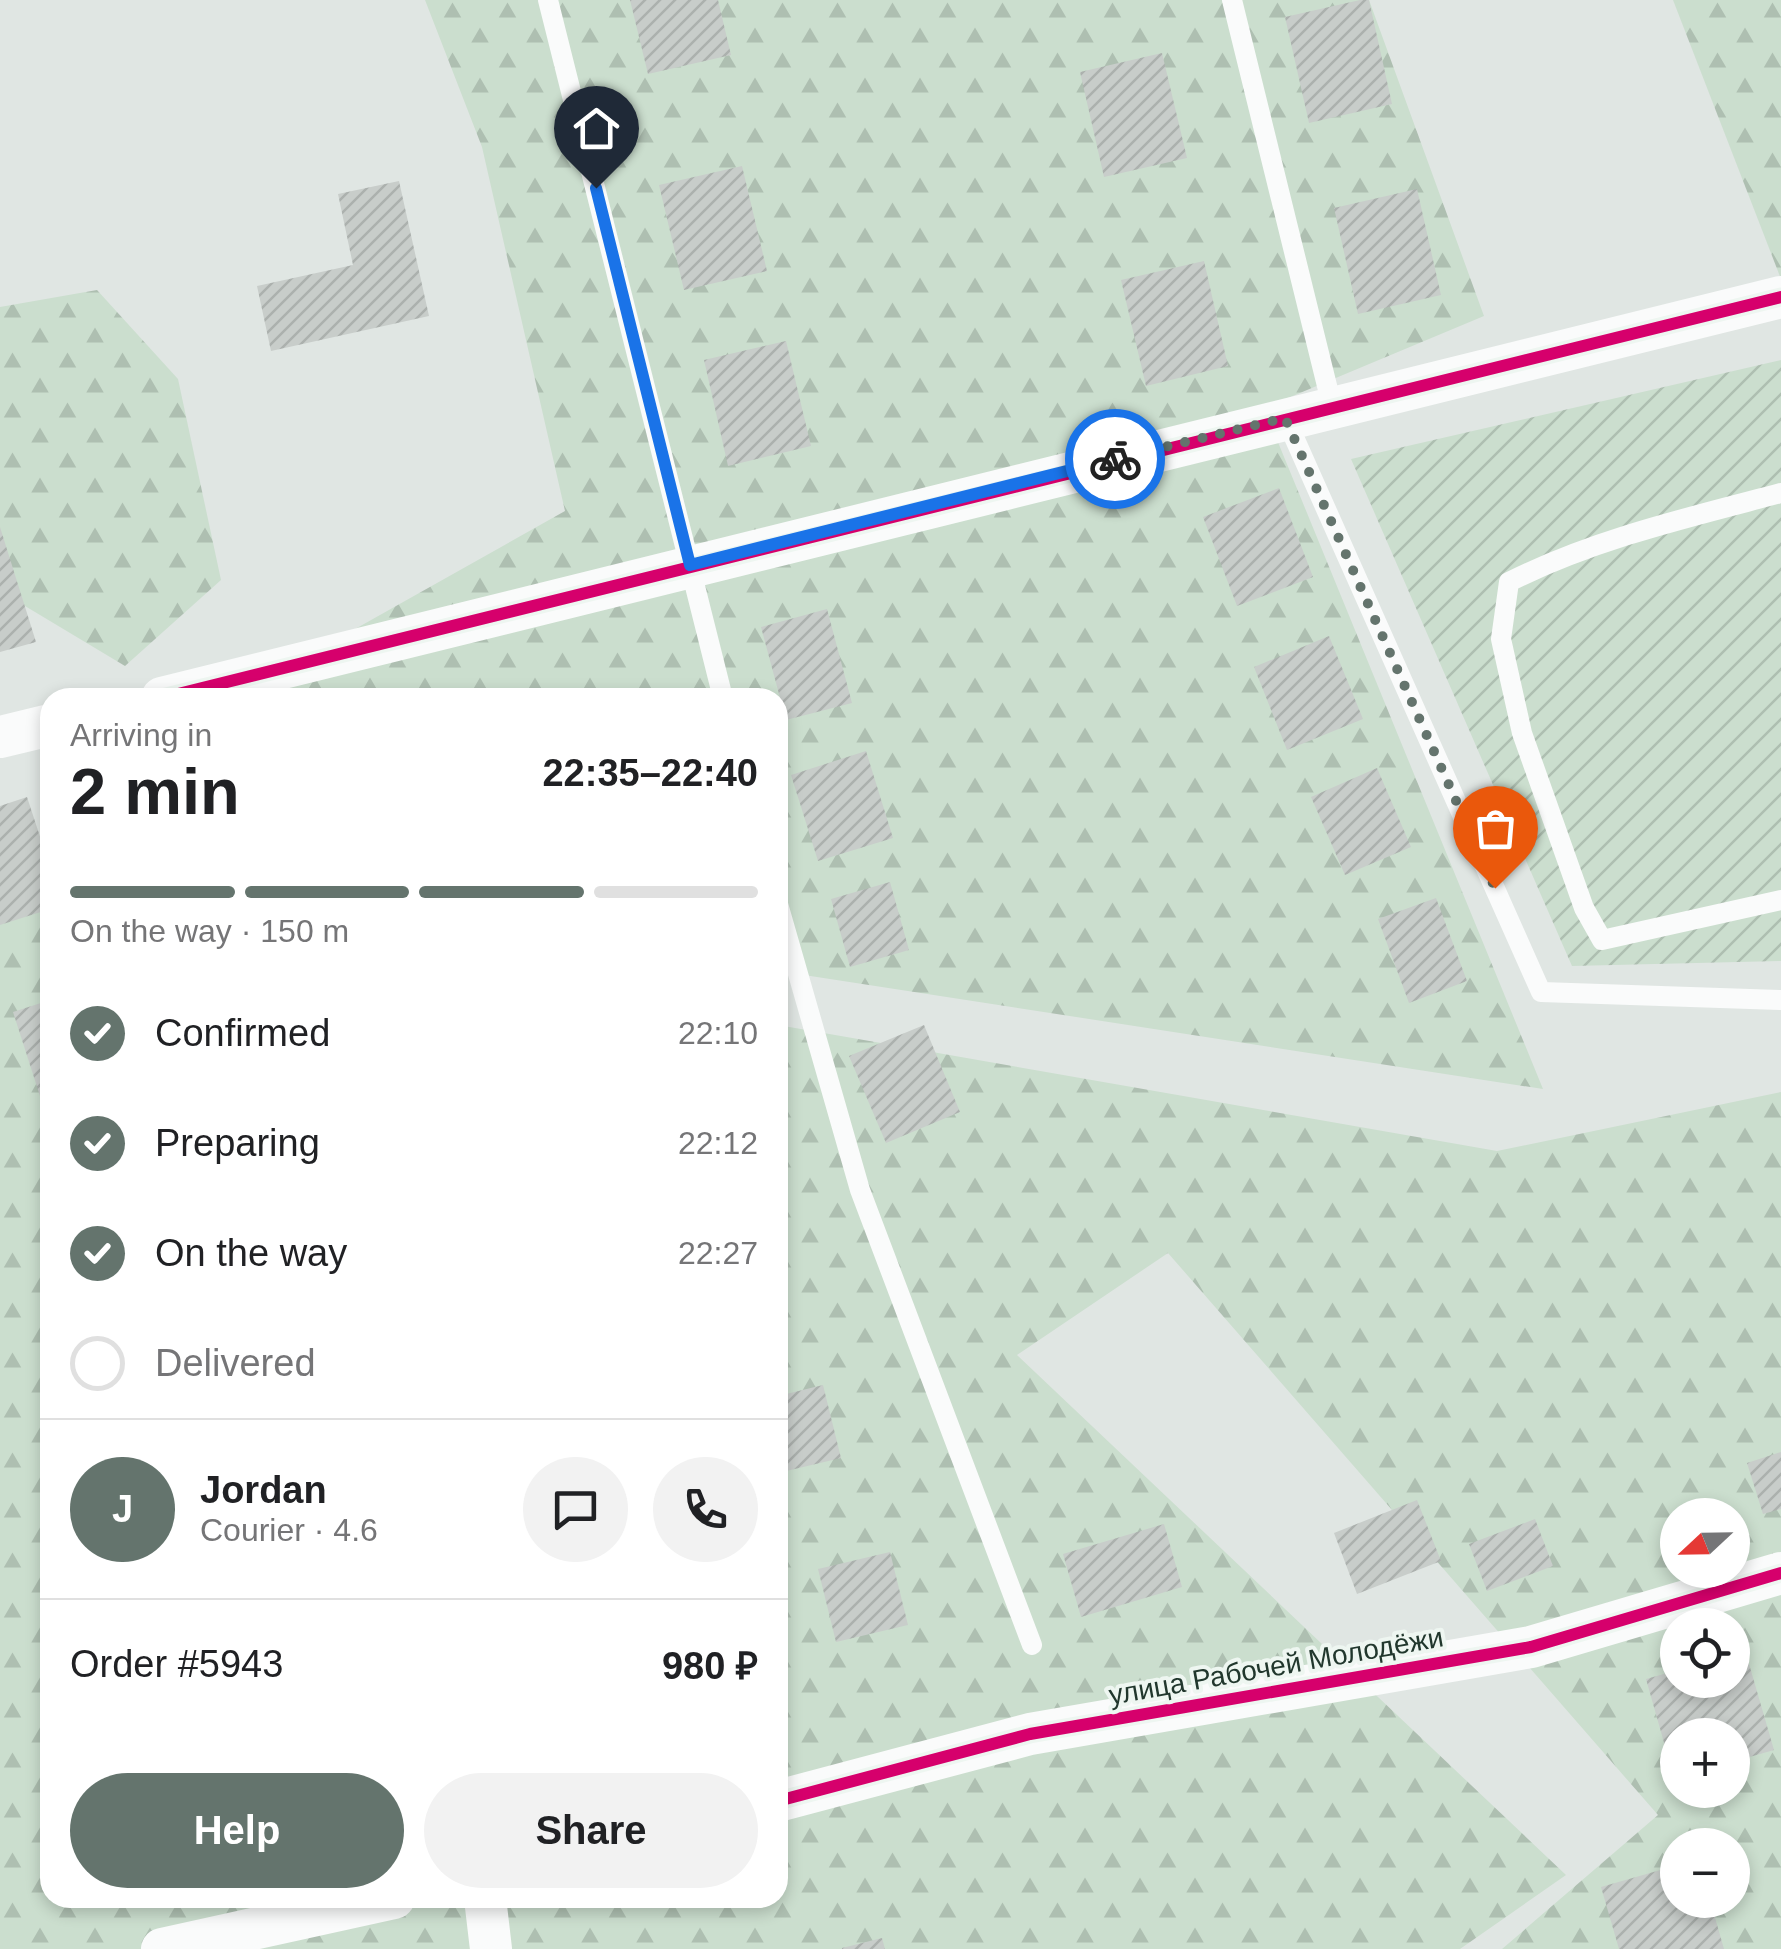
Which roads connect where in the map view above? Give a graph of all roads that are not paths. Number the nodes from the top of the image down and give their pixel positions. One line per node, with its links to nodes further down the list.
1 (548, 0): 7 (lane)
2 (1232, 0): 4 (lane)
3 (1781, 297): 4 (street)
4 (1332, 406): 5 (street)
5 (1285, 418): 7 (street); 14 (lane)
6 (1781, 493): 12 (lane)
7 (690, 565): 8 (street); 9 (lane)
8 (202, 688)
9 (721, 688)
10 (40, 727): 11 (street)
11 (0, 737)
12 (1781, 900)
13 (788, 939): 16 (lane)
14 (1781, 1000)
15 (1781, 1573): 17 (street, улица Рабочей Молодёжи)
16 (1032, 1644)
17 (788, 1798)
18 (349, 1908): 20 (street)
19 (487, 1908): 21 (street)
20 (162, 1949)
21 (491, 1949)

